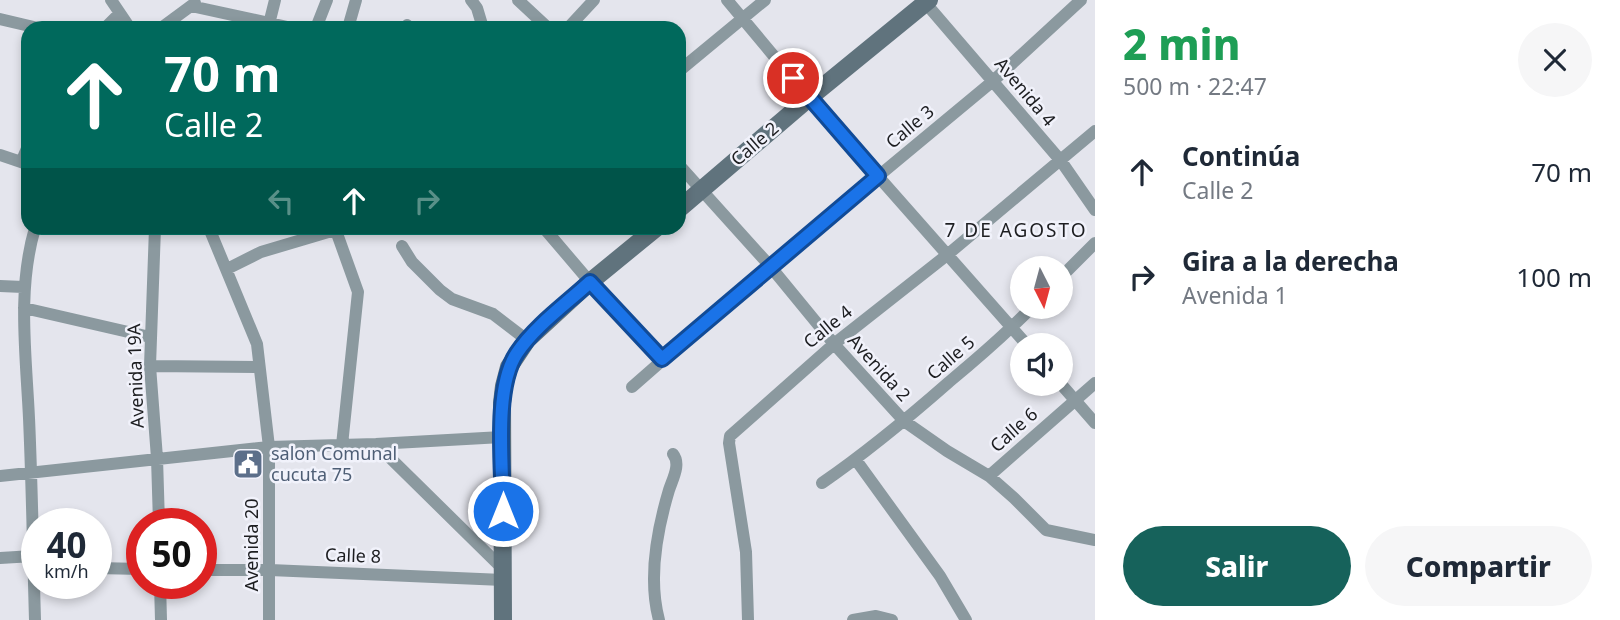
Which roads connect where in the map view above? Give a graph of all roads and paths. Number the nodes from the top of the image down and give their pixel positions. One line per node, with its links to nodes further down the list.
1 (111, 0): 13 (street)
2 (275, 0): 20 (street)
3 (327, 0): 21 (street)
4 (356, 0): 22 (street)
5 (519, 0): 24 (street)
6 (594, 0): 25 (street)
7 (727, 0): 14 (street)
8 (765, 0): 14 (street)
9 (1081, 0): 28 (street, Calle 3)
10 (926, 1): 28 (street, Avenida 4); 29 (main road, Calle 2)
11 (194, 3): 18 (street); 19 (street)
12 (478, 3): 23 (street)
13 (119, 14): 16 (street); 17 (street)
14 (744, 18): 27 (street); 29 (street)
15 (0, 19): 26 (street)
16 (112, 21)
17 (124, 21)
18 (170, 21)
19 (252, 21)
20 (267, 21)
21 (319, 21)
22 (350, 21)
23 (482, 21)
24 (541, 21)
25 (574, 21)
26 (21, 24)
27 (686, 65)
28 (993, 81): 33 (street, Avenida 4); 35 (street, Calle 3)
29 (809, 98): 35 (street); 36 (main road, Calle 2)
30 (1095, 131): 33 (street, Calle 4)
31 (0, 155): 32 (street)
32 (21, 162)
33 (1061, 162): 38 (street, Avenida 4); 48 (street, Calle 4)
34 (686, 173): 36 (street, Avenida 2)
35 (878, 176): 48 (street); 50 (street, Calle 3)
36 (702, 190): 37 (main road, Calle 2); 50 (street, Avenida 2)
37 (686, 203)
38 (1095, 210)
39 (33, 235): 54 (street)
40 (155, 235): 59 (street, Avenida 19A)
41 (212, 235): 51 (street, Avenida 20)
42 (316, 235): 51 (street)
43 (337, 235): 73 (street)
44 (550, 235): 52 (street)
45 (647, 235): 52 (main road)
46 (1095, 243): 49 (street)
47 (402, 246): 60 (street)
48 (947, 255): 57 (street); 61 (street, Calle 4)
49 (1073, 265)
50 (770, 266): 61 (street, Avenida 2); 62 (street, Calle 3)
51 (227, 269): 64 (street, Avenida 20)
52 (590, 282): 60 (main road); 62 (street)
53 (0, 286): 54 (street)
54 (23, 287): 55 (street)
55 (24, 308): 59 (street); 78 (street)
56 (1021, 319): 57 (street, Calle 5)
57 (1012, 328): 58 (street); 69 (street, Calle 5)
58 (1016, 333)
59 (150, 337): 63 (street, Avenida 19A)
60 (527, 340): 71 (main road)
61 (834, 344): 69 (street, Avenida 2); 97 (street, Calle 4)
62 (662, 359): 66 (street, Calle 3)
63 (150, 366): 64 (street); 76 (street, Avenida 19A)
64 (259, 367): 74 (street, Avenida 20)
65 (1095, 383): 68 (street, Calle 6)
66 (632, 387)
67 (1072, 396): 68 (street)
68 (1075, 399): 70 (street); 80 (street, Calle 6)
69 (904, 421): 77 (street, Calle 5); 80 (street, Avenida 2)
70 (1095, 423)
71 (502, 437): 72 (street); 89 (main road)
72 (376, 444): 73 (street); 89 (street)
73 (342, 445): 74 (street)
74 (269, 447): 76 (street); 88 (street, Avenida 20)
75 (673, 454): 96 (street)
76 (157, 458): 78 (street); 83 (street, Avenida 19A)
77 (856, 460): 81 (street, Calle 5); 100 (street)
78 (32, 473): 79 (street); 82 (street)
79 (0, 476)
80 (989, 476): 84 (street, Avenida 2)
81 (822, 483)
82 (33, 508)
83 (159, 508)
84 (1095, 540)
85 (0, 558): 86 (street)
86 (21, 561)
87 (217, 570): 88 (street, Calle 8)
88 (270, 570): 89 (street, Calle 8); 94 (street, Avenida 20)
89 (503, 575): 95 (main road)
90 (34, 599): 92 (street)
91 (160, 599): 93 (street)
92 (34, 620)
93 (161, 620)
94 (268, 620)
95 (503, 620)
96 (659, 620)
97 (748, 620)
98 (853, 620): 99 (street)
99 (892, 620)
100 (966, 620)

